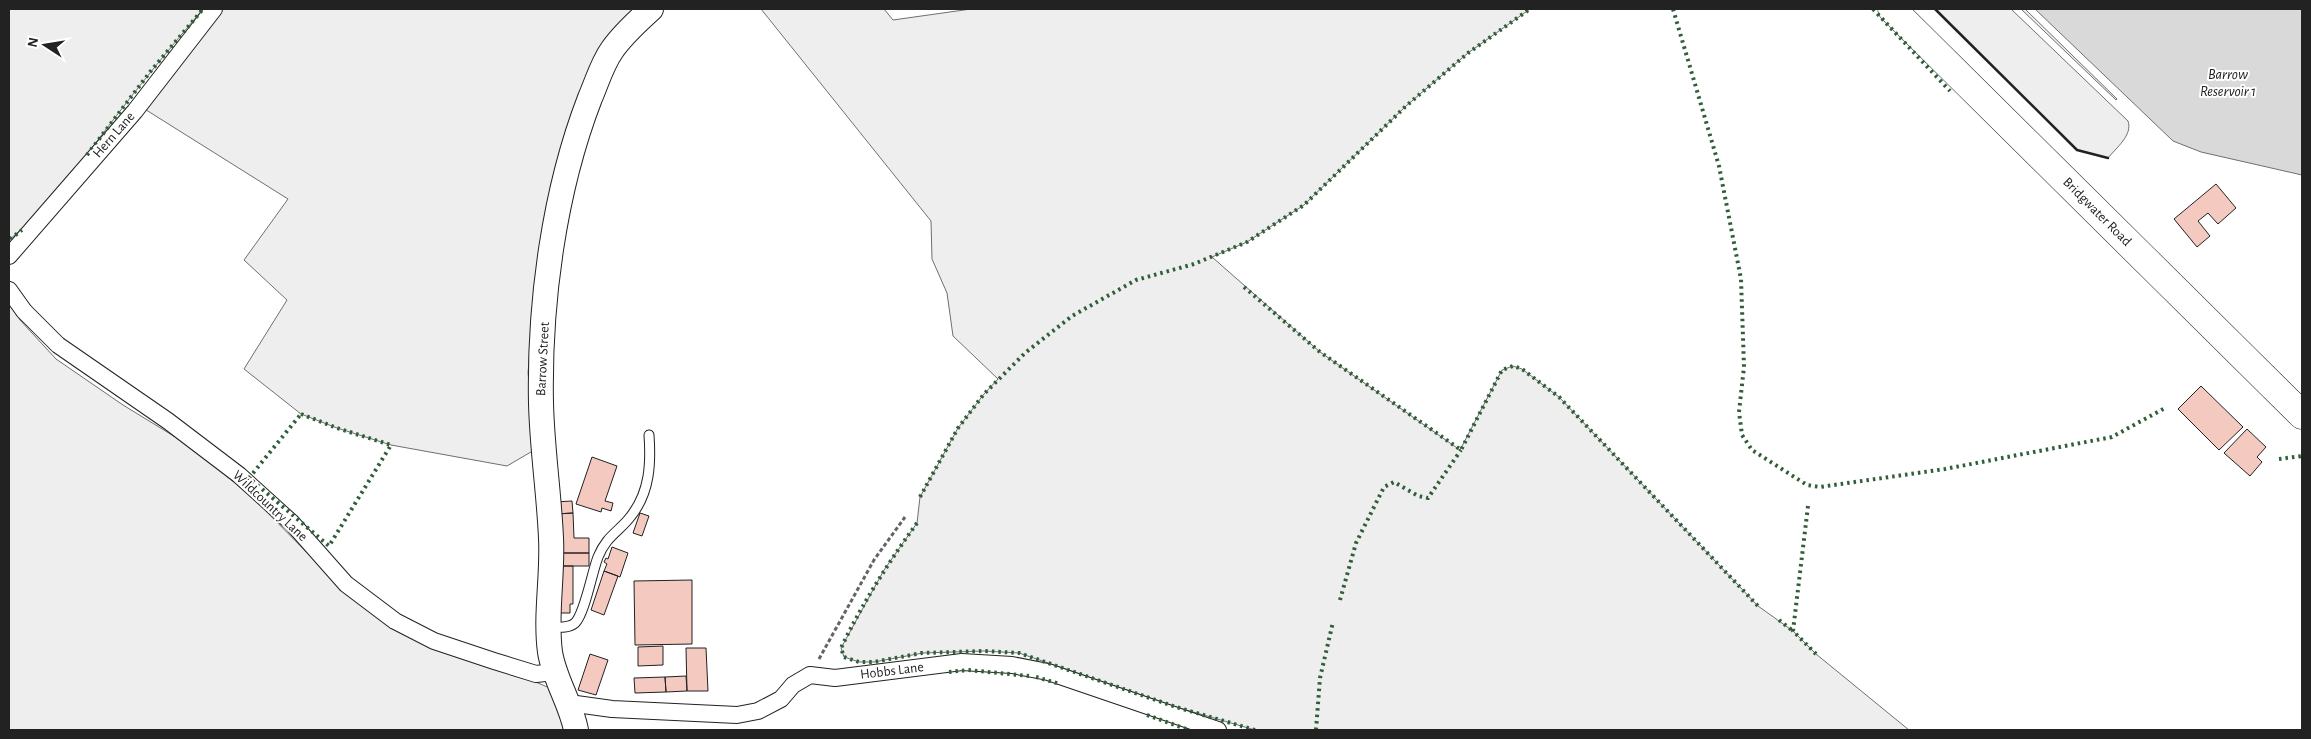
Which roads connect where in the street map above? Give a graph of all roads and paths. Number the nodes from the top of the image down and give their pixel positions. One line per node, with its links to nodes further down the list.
1 (214, 9): 4 (street, Hern Lane)
2 (651, 9): 9 (main road, Barrow Street)
3 (1892, 9): 6 (highway, Bridgwater Road)
4 (9, 256)
5 (9, 290): 10 (street, Wildcountry Lane)
6 (2302, 415)
7 (649, 435): 9 (lane)
8 (906, 517): 11 (path)
9 (549, 627): 10 (main road, Barrow Street)
10 (555, 672): 12 (main road, Barrow Street)
11 (810, 676): 13 (street); 16 (street, Hobbs Lane)
12 (569, 703): 13 (street); 14 (main road, Barrow Street)
13 (745, 714): 15 (street)
14 (576, 730)
15 (738, 730)
16 (1218, 730)

